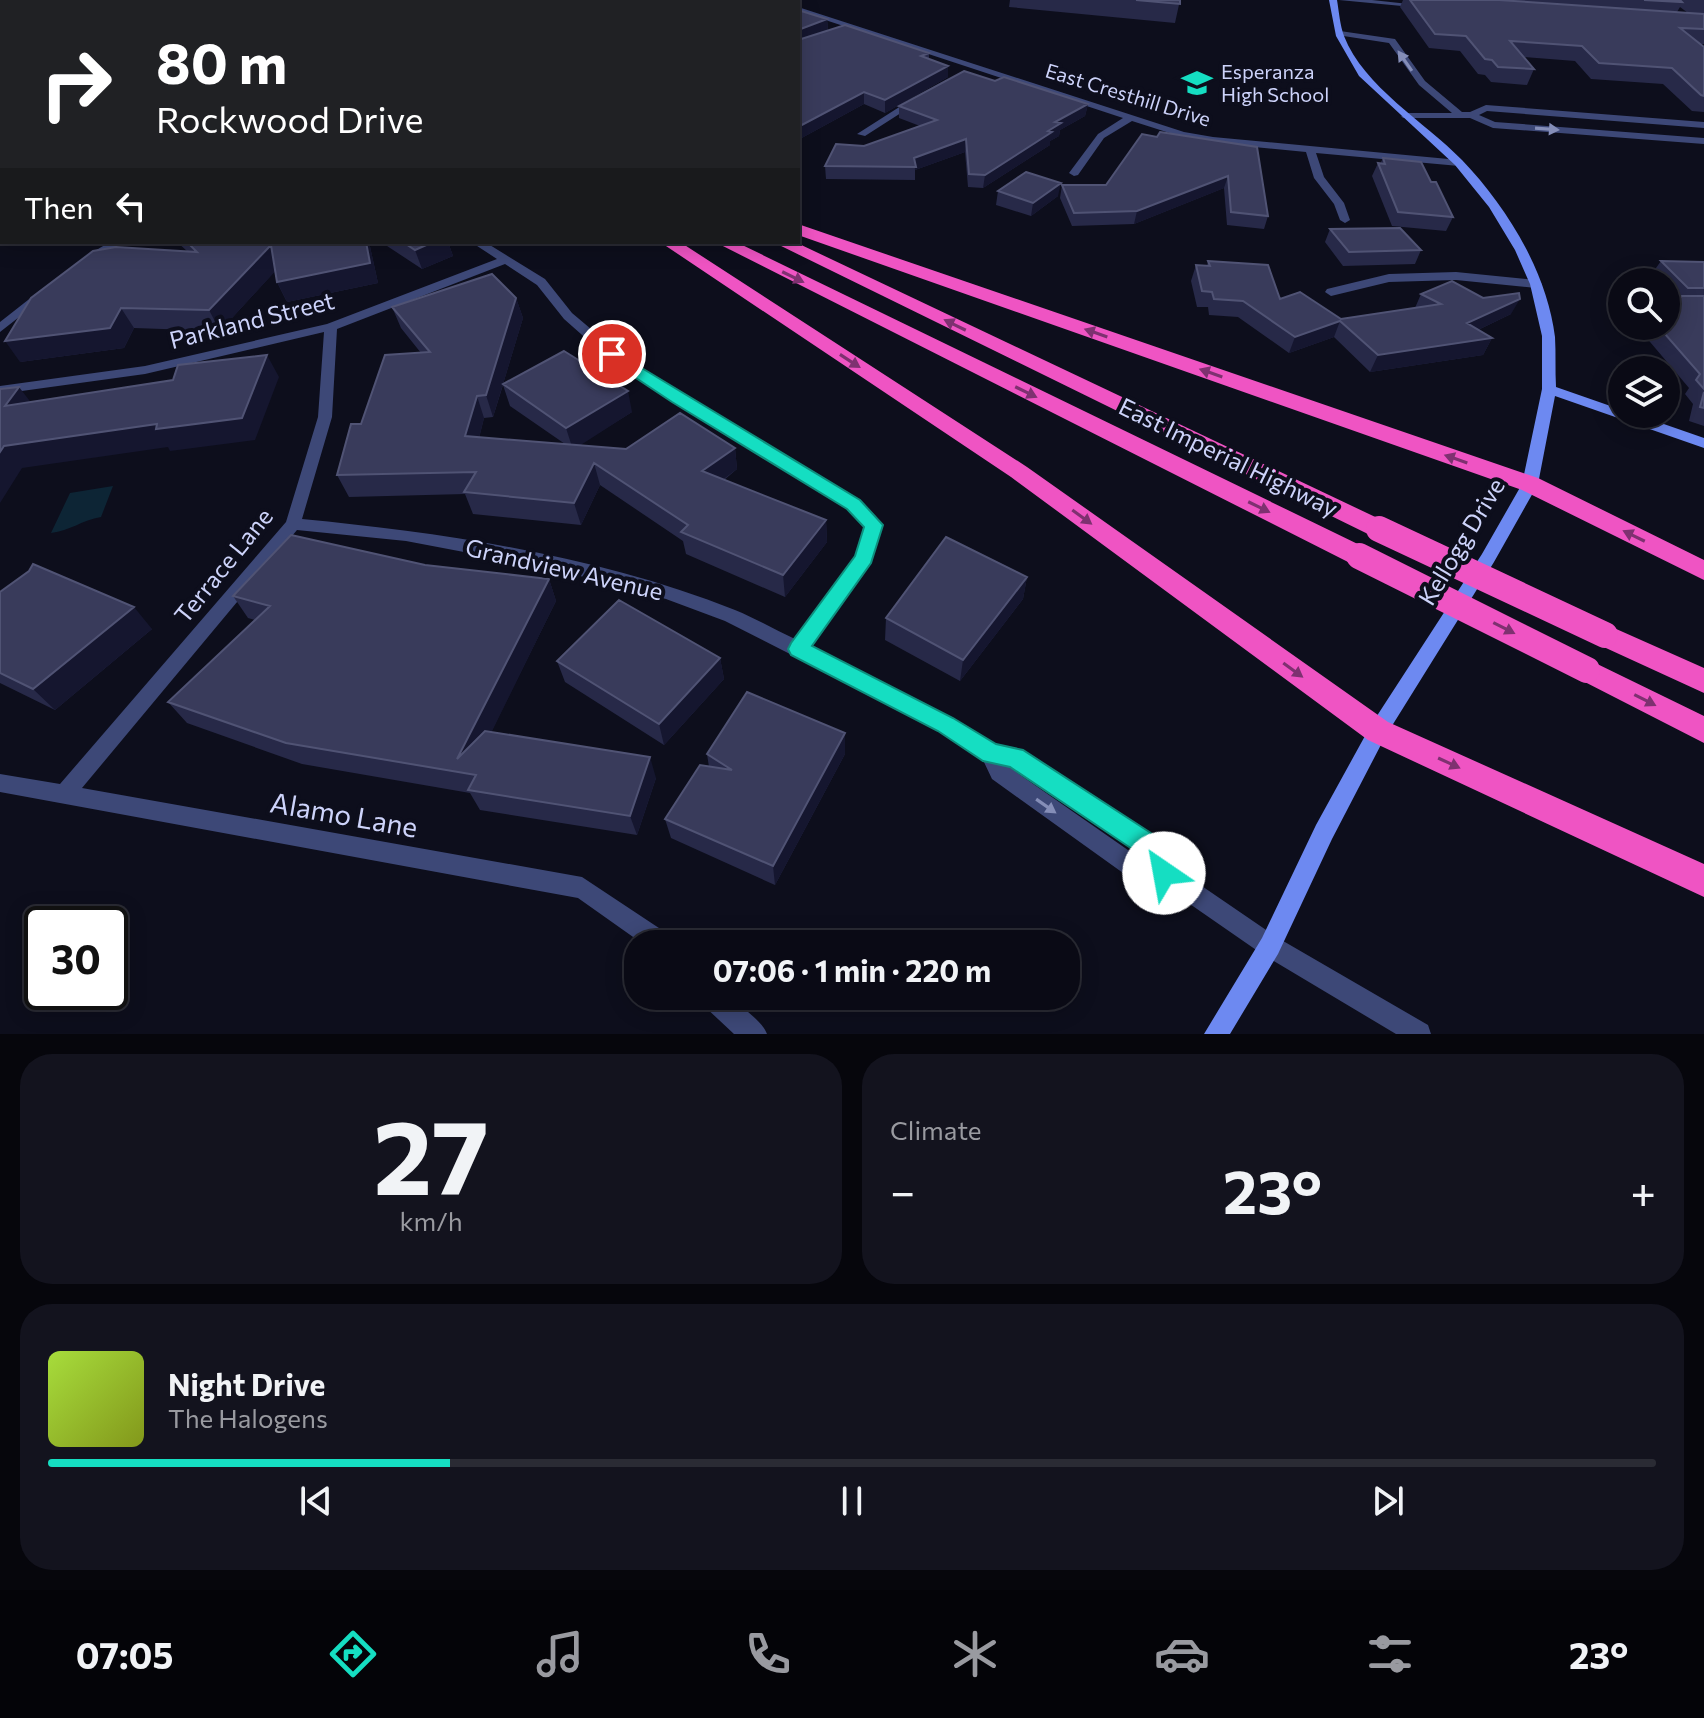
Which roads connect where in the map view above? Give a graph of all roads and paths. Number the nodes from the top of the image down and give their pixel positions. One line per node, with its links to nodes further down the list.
1 (1333, 0): 7 (main road, Kellogg Drive)
2 (1343, 0): 3 (street)
3 (1437, 8)
4 (800, 10): 5 (street, East Cresthill Drive)
5 (854, 27): 6 (street); 8 (street, East Cresthill Drive)
6 (840, 31)
7 (1340, 33): 11 (street, one-way to 7); 13 (main road, Kellogg Drive)
8 (982, 68): 9 (street); 14 (street, East Cresthill Drive)
9 (963, 77)
10 (930, 92): 16 (street)
11 (1460, 115): 12 (street); 13 (street)
12 (1472, 115): 15 (street); 17 (street, one-way to 17)
13 (1406, 116): 19 (main road, Kellogg Drive)
14 (1131, 117): 18 (street, East Cresthill Drive); 20 (street)
15 (1704, 125)
16 (862, 134)
17 (1704, 141)
18 (1310, 149): 19 (street, East Cresthill Drive); 21 (street)
19 (1459, 163): 31 (main road, Kellogg Drive)
20 (1074, 173)
21 (1345, 220)
22 (800, 230): 38 (highway, one-way to 22)
23 (115, 244): 29 (street)
24 (480, 244): 28 (street)
25 (671, 244): 44 (highway, one-way to 44)
26 (727, 244): 43 (highway, East Imperial Highway, one-way to 43, bridge)
27 (785, 244): 42 (highway, East Imperial Highway, one-way to 27, bridge)
28 (506, 260): 33 (street, Parkland Street); 41 (street)
29 (81, 264)
30 (56, 283): 34 (street)
31 (1536, 284): 32 (street); 35 (main road, Kellogg Drive)
32 (1331, 292)
33 (331, 327): 36 (street, Parkland Street); 39 (street, Terrace Lane)
34 (0, 328)
35 (1549, 389): 37 (main road); 38 (main road, Kellogg Drive)
36 (0, 390)
37 (1704, 443)
38 (1530, 484): 40 (highway, one-way to 38); 44 (main road, Kellogg Drive)
39 (293, 524): 41 (street, Grandview Avenue); 46 (street, Terrace Lane)
40 (1704, 571)
41 (798, 649): 49 (street, Grandview Avenue)
42 (1704, 681)
43 (1704, 730)
44 (1378, 731): 47 (highway, one-way to 47); 49 (main road, Kellogg Drive)
45 (0, 783): 46 (street, Alamo Lane)
46 (64, 795): 48 (street, Alamo Lane)
47 (1704, 881)
48 (643, 930)
49 (1270, 946): 52 (main road, Kellogg Drive); 53 (street, Grandview Avenue)
50 (725, 1010): 51 (street)
51 (755, 1034)
52 (1216, 1034)
53 (1419, 1034)

